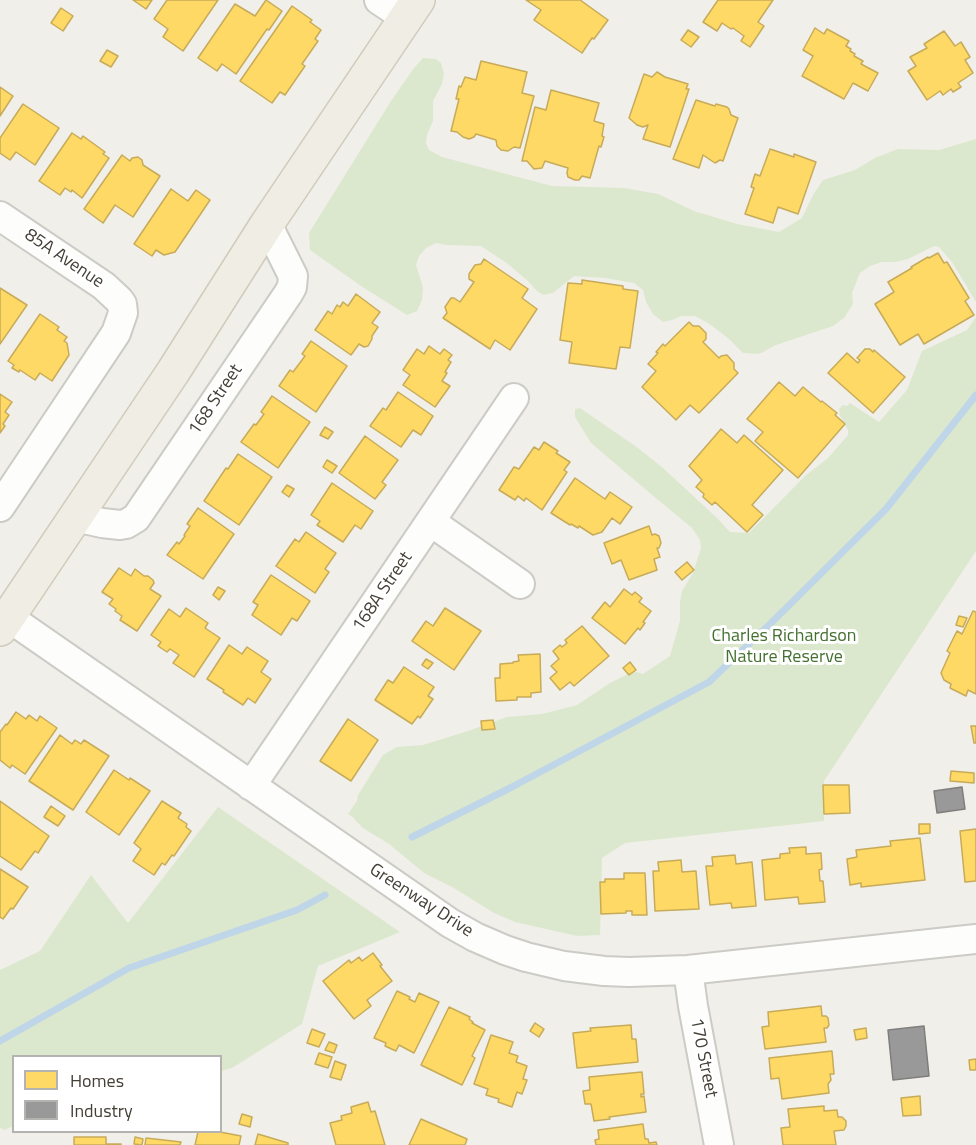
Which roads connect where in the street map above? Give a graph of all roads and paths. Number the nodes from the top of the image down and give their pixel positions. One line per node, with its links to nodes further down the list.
1 (379, 0): 2 (street)
2 (412, 9): 4 (main road)
3 (0, 216): 6 (street, 85A Avenue)
4 (267, 224): 7 (main road); 7 (street, 168 Street)
5 (514, 398): 8 (street, 168A Street)
6 (0, 507)
7 (75, 517): 10 (main road)
8 (431, 522): 9 (street); 11 (street, 168A Street)
9 (520, 584)
10 (4, 623): 11 (street, Greenway Drive)
11 (251, 786): 13 (street, Greenway Drive)
12 (976, 939): 13 (street, Greenway Drive)
13 (688, 970): 14 (street, 170 Street)
14 (720, 1145)

